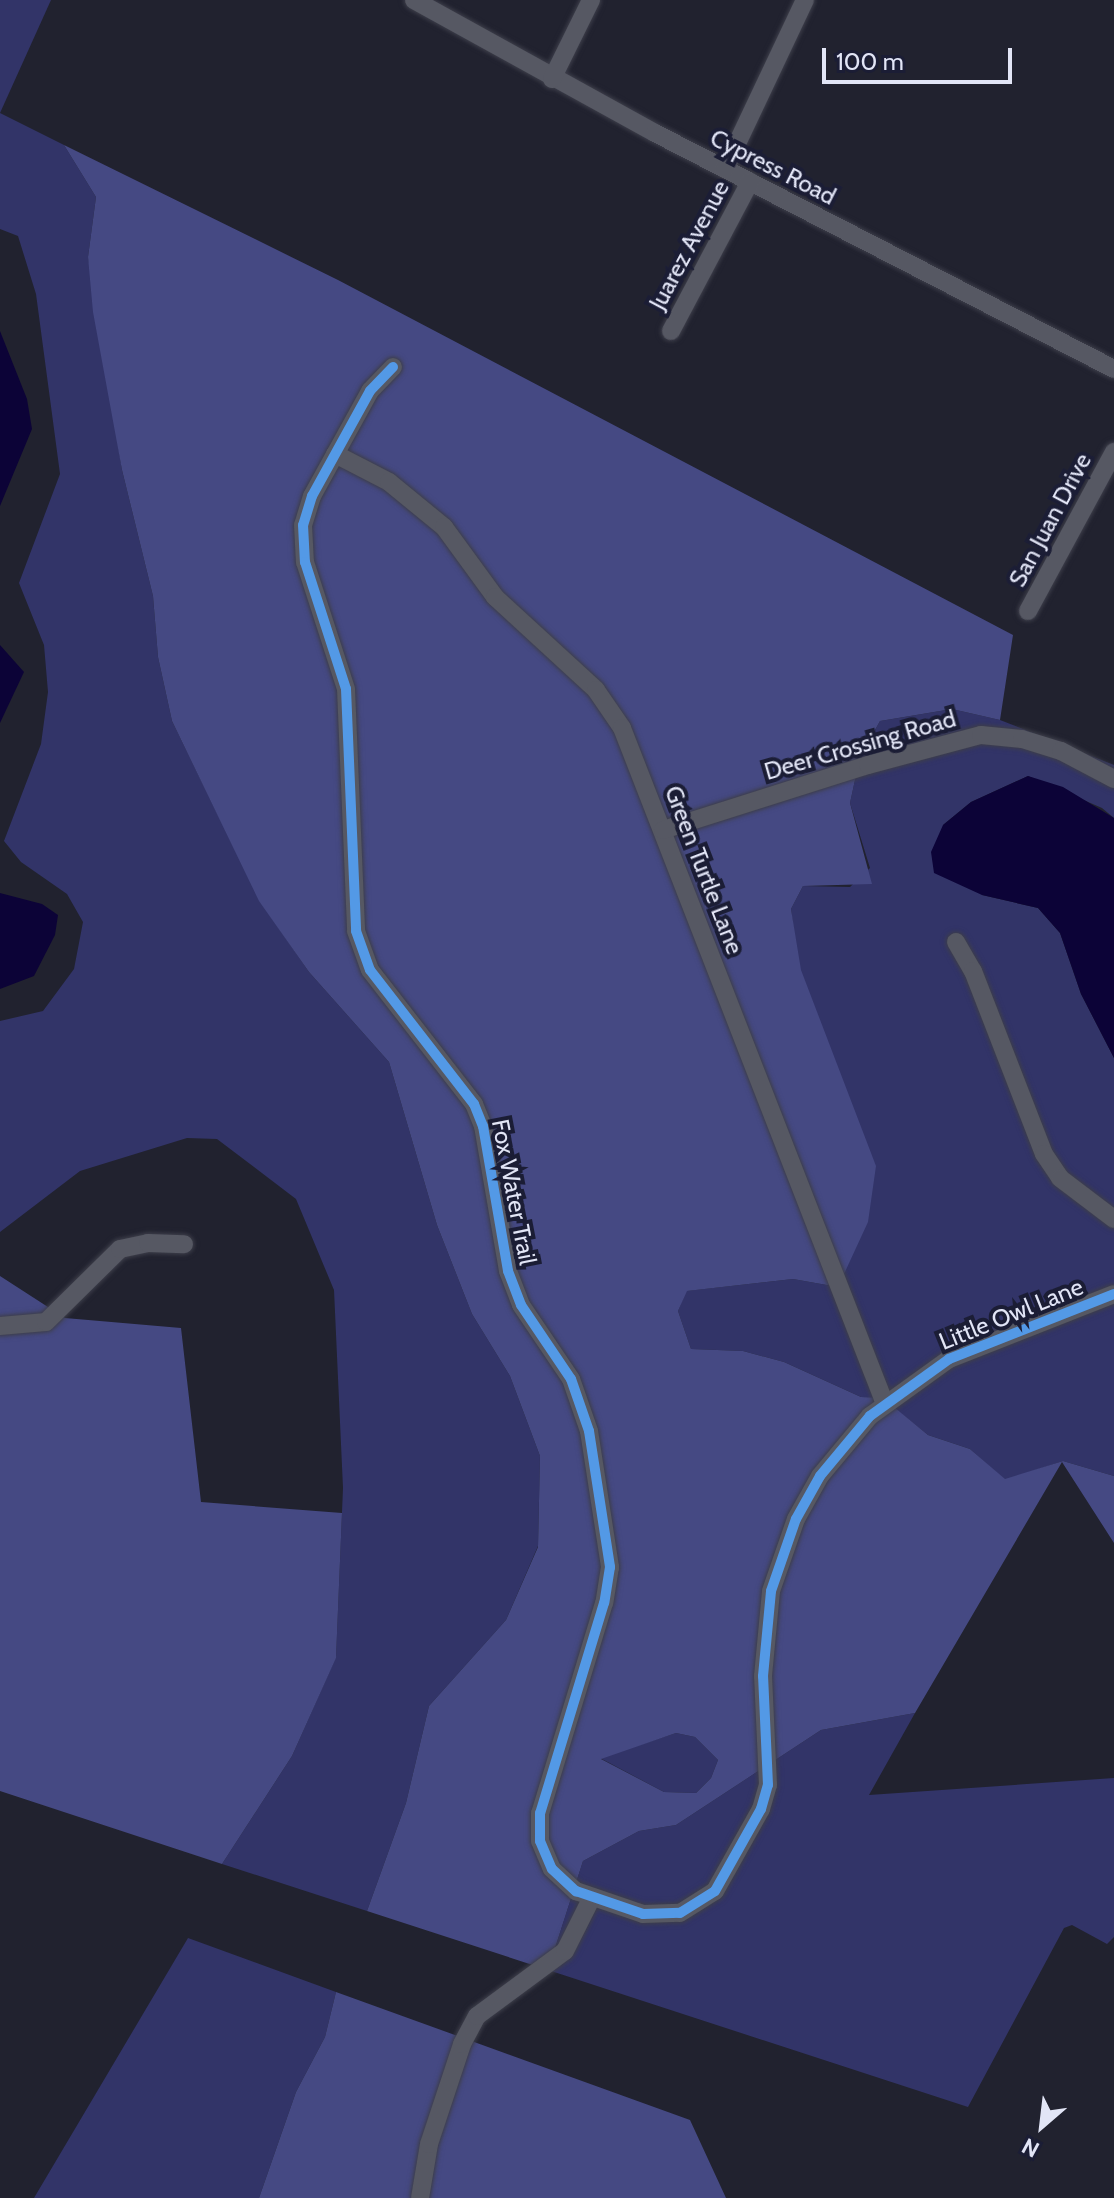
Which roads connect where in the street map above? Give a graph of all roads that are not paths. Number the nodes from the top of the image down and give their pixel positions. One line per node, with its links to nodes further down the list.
1 (414, 0): 4 (street, Cypress Road)
2 (591, 0): 4 (street)
3 (805, 0): 5 (street, Juarez Avenue)
4 (552, 79): 5 (street, Cypress Road)
5 (725, 169): 6 (street, Cypress Road)
6 (750, 182): 7 (street, Juarez Avenue); 9 (street, Cypress Road)
7 (671, 331)
8 (393, 367): 11 (street, Fox Water Trail)
9 (1114, 369)
10 (1114, 452): 12 (street, San Juan Drive)
11 (335, 454): 14 (street, Green Turtle Lane); 21 (street, Fox Water Trail)
12 (1028, 611)
13 (1114, 779): 14 (street, Deer Crossing Road)
14 (663, 830): 20 (street, Green Turtle Lane)
15 (956, 942): 16 (street)
16 (1114, 1219)
17 (184, 1244): 19 (street)
18 (1114, 1294): 20 (street, Little Owl Lane)
19 (0, 1326)
20 (885, 1404): 21 (street, Little Owl Lane)
21 (592, 1897): 22 (street)
22 (420, 2198)

